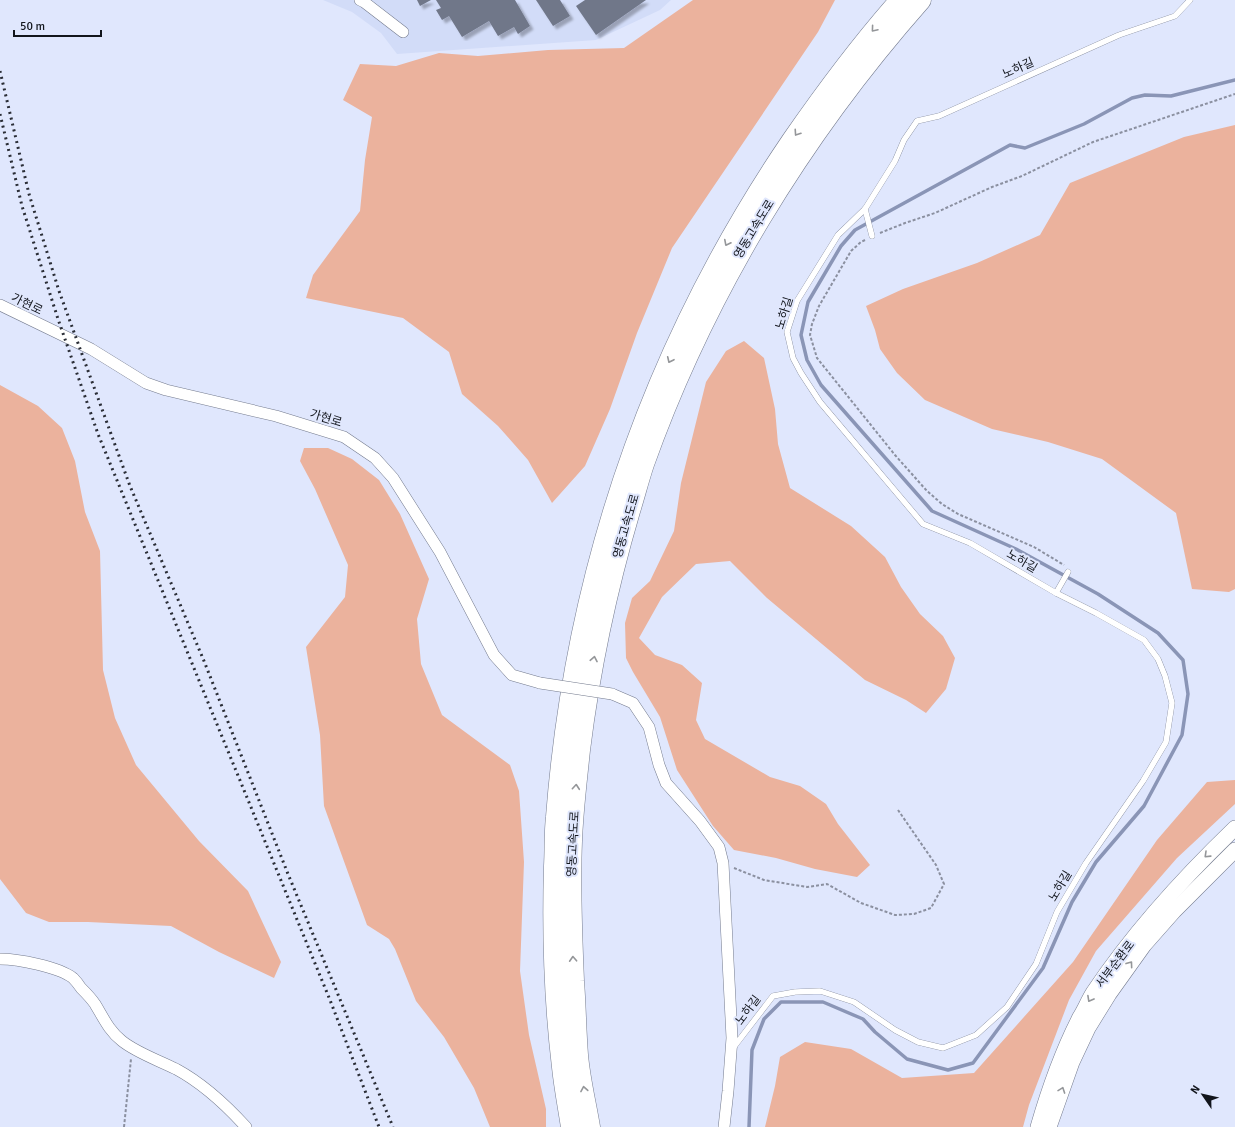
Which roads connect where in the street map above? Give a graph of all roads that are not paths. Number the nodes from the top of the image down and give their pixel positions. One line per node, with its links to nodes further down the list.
1 (360, 0): 5 (street)
2 (900, 0): 16 (highway, 영동고속도로, one-way to 16)
3 (921, 0): 17 (highway, 영동고속도로, one-way to 3)
4 (1190, 0): 6 (lane, 노하길)
5 (403, 32)
6 (866, 212): 7 (lane); 10 (lane, 노하길)
7 (872, 236)
8 (0, 305): 14 (street, 가현로, bridge)
9 (1069, 571): 10 (lane)
10 (1056, 593): 14 (lane, 노하길)
11 (1235, 828): 19 (street, 서부순환로, one-way to 19)
12 (1235, 850): 20 (street, 서부순환로, one-way to 12)
13 (0, 960): 15 (street)
14 (731, 1051): 18 (street, 가현로)
15 (246, 1127)
16 (570, 1127)
17 (590, 1127)
18 (724, 1127)
19 (1038, 1127)
20 (1049, 1127)

